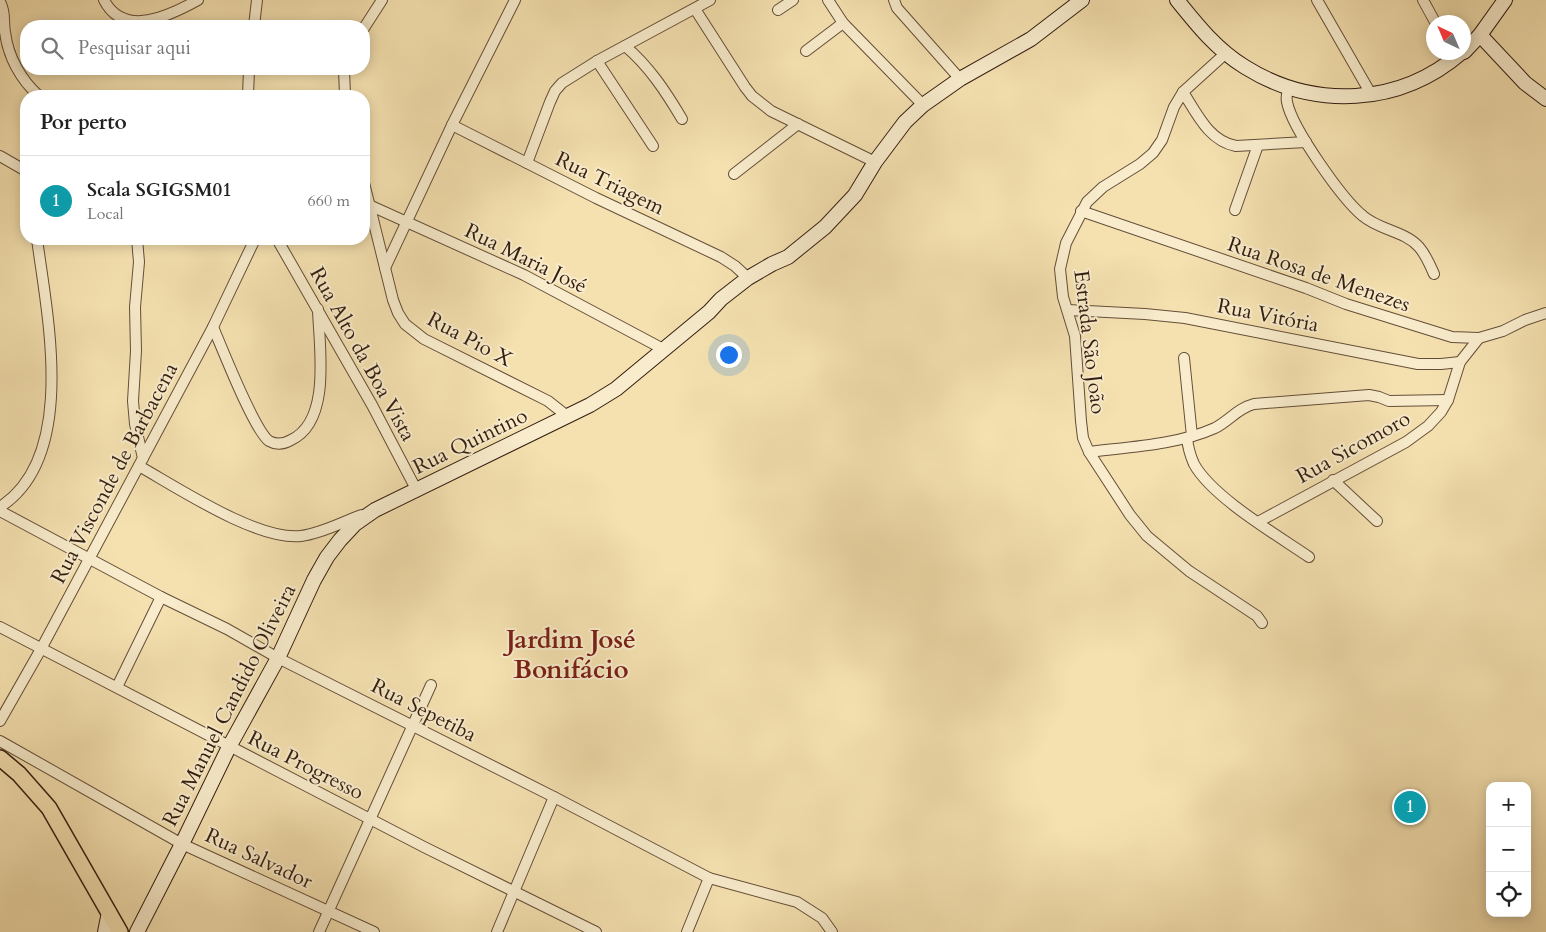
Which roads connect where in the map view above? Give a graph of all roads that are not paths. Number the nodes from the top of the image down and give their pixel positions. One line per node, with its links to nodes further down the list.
1 (104, 0): 19 (street)
2 (198, 0): 20 (street)
3 (257, 0): 21 (street)
4 (382, 0): 22 (street)
5 (515, 0): 46 (street)
6 (710, 0): 16 (street)
7 (793, 0): 17 (street)
8 (828, 0): 23 (street)
9 (894, 0): 35 (street)
10 (1082, 0): 35 (main road, Rua Quintino)
11 (1177, 0): 28 (main road)
12 (1318, 0): 41 (street)
13 (1424, 0): 18 (street)
14 (1505, 0): 24 (main road)
15 (0, 2): 31 (street)
16 (695, 9): 26 (street); 45 (street)
17 (778, 10)
18 (1432, 15)
19 (135, 20)
20 (155, 20)
21 (255, 20)
22 (369, 20)
23 (843, 23): 27 (street); 43 (street)
24 (1480, 35): 25 (main road); 42 (main road)
25 (1471, 42)
26 (625, 46): 30 (street); 44 (street)
27 (806, 51)
28 (1226, 53): 36 (main road); 40 (street, Estrada São João)
29 (1448, 60): 41 (main road)
30 (597, 61): 49 (street); 52 (street)
31 (20, 74)
32 (21, 75): 37 (street)
33 (249, 75): 38 (street)
34 (344, 75): 39 (street)
35 (960, 79): 43 (main road, Rua Quintino)
36 (1288, 87): 41 (main road); 47 (street)
37 (34, 90)
38 (248, 90)
39 (345, 90)
40 (1183, 92): 48 (street); 58 (street, Estrada São João)
41 (1371, 94)
42 (1546, 99)
43 (923, 105): 51 (main road, Rua Quintino)
44 (682, 119)
45 (798, 124): 51 (street); 54 (street)
46 (452, 125): 52 (street, Rua Triagem); 59 (street)
47 (1306, 142): 48 (street); 65 (street)
48 (1258, 145): 57 (street)
49 (653, 146)
50 (0, 156): 53 (street)
51 (875, 162): 66 (main road, Rua Quintino)
52 (527, 164): 66 (street, Rua Triagem)
53 (20, 168)
54 (734, 174)
55 (370, 205): 59 (street, Rua Maria José)
56 (370, 209): 64 (street, Rua Pio X)
57 (1235, 210)
58 (1081, 211): 68 (street, Estrada São João); 71 (street, Rua Rosa de Menezes)
59 (406, 222): 64 (street); 72 (street, Rua Maria José)
60 (38, 245): 82 (street)
61 (138, 245): 79 (street)
62 (252, 245): 70 (street, Rua Visconde de Barbacena)
63 (281, 245): 67 (street, Rua Alto da Boa Vista)
64 (385, 268): 76 (street, Rua Pio X)
65 (1434, 274)
66 (748, 278): 72 (main road, Rua Quintino)
67 (318, 309): 70 (street); 81 (street, Rua Alto da Boa Vista)
68 (1068, 310): 74 (street, Rua Vitória); 78 (street, Estrada São João)
69 (1546, 313): 71 (street, Rua Rosa de Menezes)
70 (213, 327): 79 (street, Rua Visconde de Barbacena)
71 (1479, 338): 74 (street, Rua Sicomoro)
72 (665, 350): 76 (main road, Rua Quintino)
73 (1184, 358): 77 (street)
74 (1460, 362): 75 (street, Rua Sicomoro)
75 (1448, 400): 77 (street); 80 (street, Rua Sicomoro)
76 (567, 416): 81 (main road, Rua Quintino)
77 (1189, 437): 78 (street); 85 (street)
78 (1089, 452): 89 (street, Estrada São João)
79 (141, 462): 83 (street, Rua Quintino); 87 (street, Rua Visconde de Barbacena)
80 (1332, 480): 84 (street); 85 (street, Rua Sicomoro)
81 (416, 489): 83 (main road, Rua Quintino)
82 (0, 509): 87 (street, Rua Sepetiba)
83 (375, 510): 92 (main road, Rua Manuel Candido Oliveira)
84 (1377, 521)
85 (1258, 522): 86 (street)
86 (1310, 557)
87 (89, 559): 88 (street, Rua Sepetiba); 91 (street, Rua Visconde de Barbacena)
88 (161, 597): 92 (street, Rua Sepetiba); 94 (street)
89 (1262, 623)
90 (0, 627): 91 (street, Rua Progresso)
91 (41, 649): 94 (street, Rua Progresso); 95 (street, Rua Visconde de Barbacena)
92 (278, 658): 96 (street, Rua Sepetiba); 98 (main road, Rua Manuel Candido Oliveira)
93 (431, 685): 96 (street)
94 (116, 687): 98 (street, Rua Progresso)
95 (0, 721)
96 (412, 725): 100 (street, Rua Sepetiba); 101 (street)
97 (0, 741): 102 (street, Rua Salvador)
98 (229, 747): 101 (street, Rua Progresso); 102 (main road, Rua Manuel Candido Oliveira)
99 (0, 758): 106 (main road)
100 (554, 797): 103 (street, Rua Sepetiba); 104 (street)
101 (370, 819): 104 (street, Rua Progresso); 105 (street)
102 (182, 844): 105 (street, Rua Salvador); 109 (main road, Rua Manuel Candido Oliveira)
103 (709, 878): 114 (street); 115 (street, Rua Sepetiba)
104 (514, 892): 112 (street); 113 (street, Rua Progresso)
105 (329, 910): 110 (street); 111 (street, Rua Salvador)
106 (109, 912): 107 (main road); 108 (main road)
107 (105, 932)
108 (120, 932)
109 (137, 932)
110 (318, 932)
111 (374, 932)
112 (497, 932)
113 (596, 932)
114 (687, 932)
115 (832, 932)

